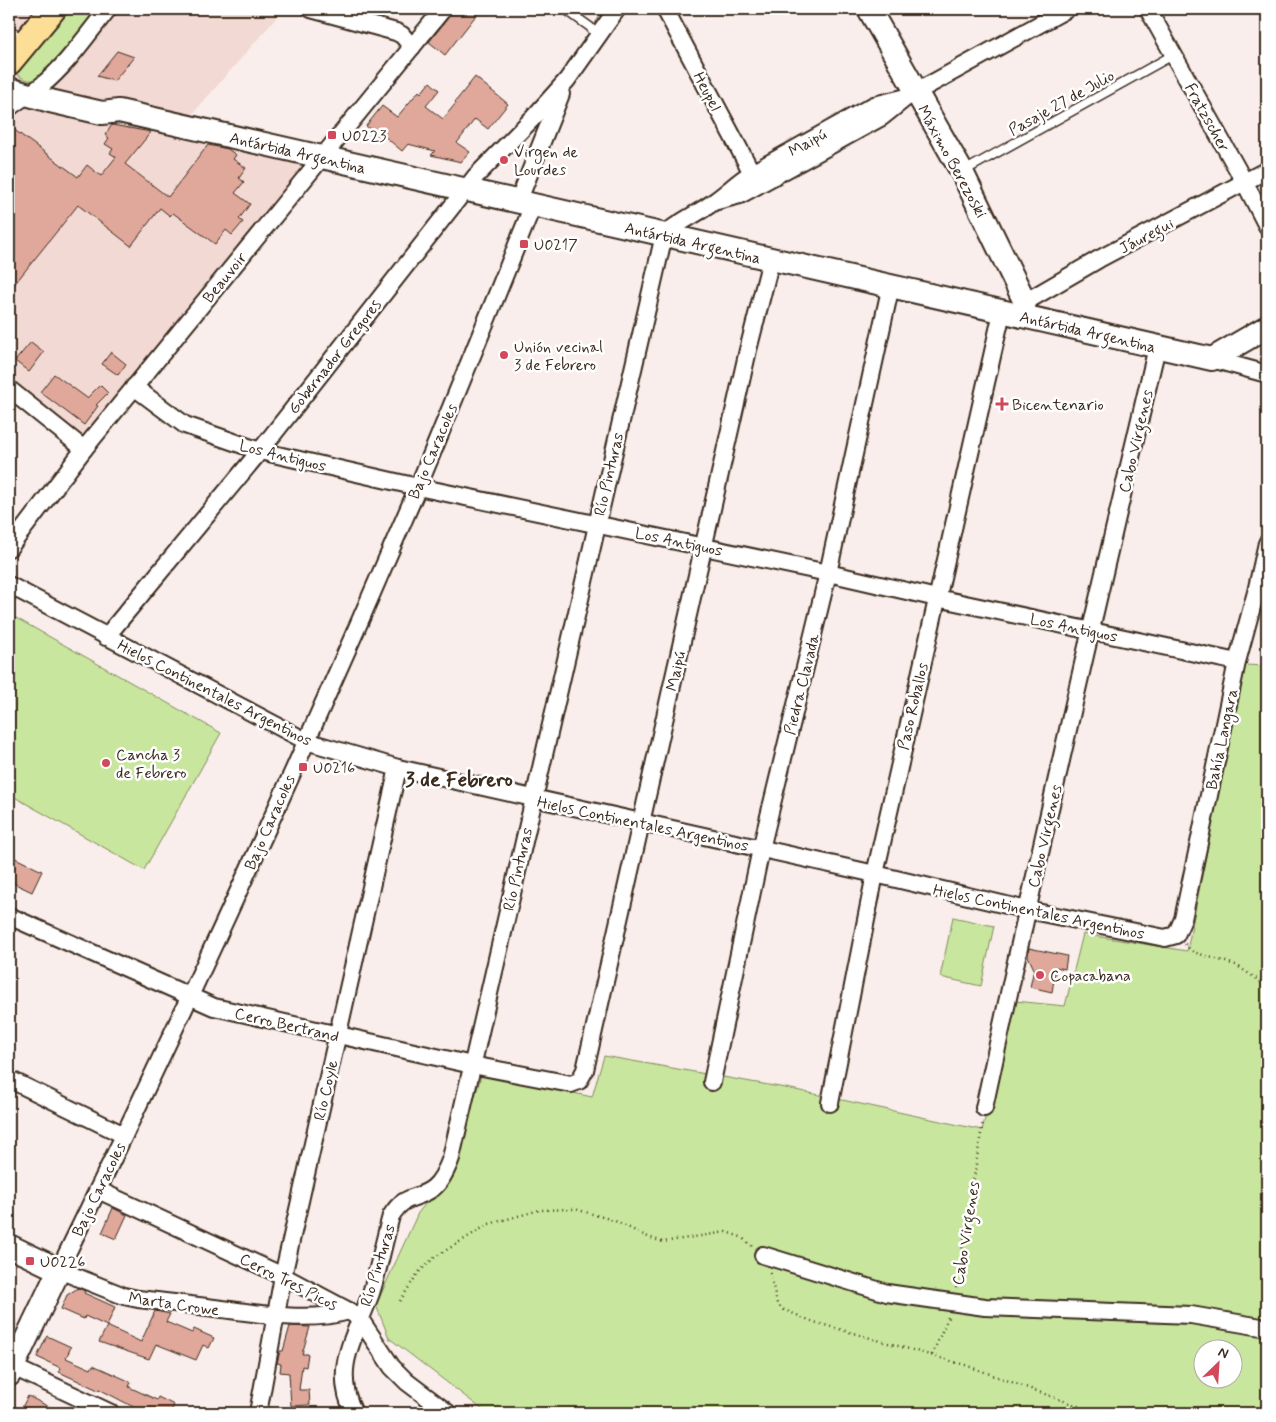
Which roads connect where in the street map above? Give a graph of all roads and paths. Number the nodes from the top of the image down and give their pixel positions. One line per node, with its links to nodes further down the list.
1 (36, 9): 14 (main road)
2 (53, 9): 14 (main road)
3 (108, 9): 17 (street)
4 (310, 9): 13 (street)
5 (444, 9): 13 (street, Beauvoir)
6 (566, 9): 12 (lane)
7 (617, 9): 12 (street, Gobernador Gregores)
8 (665, 9): 23 (street, Heupel)
9 (869, 9): 18 (street, Máximo Berezoski)
10 (1067, 9): 18 (street, Maipú)
11 (1148, 9): 15 (street, Fratzscher)
12 (598, 38): 16 (street, Gobernador Gregores)
13 (412, 47): 20 (street, Beauvoir)
14 (10, 53): 17 (street, Antártida Argentina)
15 (1173, 55): 22 (lane, Pasaje 27 de Julio); 24 (street, Fratzscher)
16 (567, 80): 25 (street, Gobernador Gregores); 27 (street, Gobernador Gregores)
17 (26, 90): 19 (street); 20 (street, Antártida Argentina)
18 (911, 94): 22 (street, Máximo Berezoski); 23 (street, Maipú); 26 (street, Maipú)
19 (9, 108)
20 (324, 156): 25 (street, Antártida Argentina); 37 (street, Beauvoir)
21 (1267, 170): 24 (street, Jáuregui)
22 (962, 172): 32 (street, Máximo Berezoski)
23 (752, 173): 26 (street, Maipú)
24 (1245, 183): 28 (street, Fratzscher); 32 (street, Jáuregui)
25 (465, 190): 27 (street, Antártida Argentina); 40 (street, Gobernador Gregores)
26 (715, 202): 29 (street, Maipú)
27 (526, 204): 29 (street, Antártida Argentina); 41 (street, Bajo Caracoles)
28 (1267, 226)
29 (664, 235): 30 (street, Antártida Argentina); 42 (street, Río Pinturas)
30 (770, 260): 31 (street, Antártida Argentina); 44 (street, Maipú)
31 (891, 285): 32 (street, Antártida Argentina); 46 (street, Piedra Clavada)
32 (1016, 310): 34 (street, Antártida Argentina); 49 (street, Paso Roballos)
33 (1267, 327): 35 (street)
34 (1157, 347): 35 (street, Antártida Argentina); 50 (street, Cabo Virgenes)
35 (1212, 359): 36 (street, Antártida Argentina)
36 (1267, 374)
37 (134, 387): 39 (street, Beauvoir); 40 (street, Los Antiguos)
38 (9, 389): 39 (street)
39 (84, 449): 45 (street, Beauvoir)
40 (260, 451): 41 (street, Los Antiguos); 51 (street, Gobernador Gregores)
41 (418, 487): 42 (street, Los Antiguos); 53 (street, Bajo Caracoles)
42 (596, 525): 44 (street, Los Antiguos); 55 (street, Río Pinturas)
43 (1267, 543): 48 (street, Bahía Langara)
44 (704, 546): 46 (street, Los Antiguos); 56 (street, Maipú)
45 (9, 548)
46 (828, 573): 49 (street, Los Antiguos); 57 (street, Piedra Clavada)
47 (9, 585): 51 (street, Hielos Continentales Argentinos)
48 (1262, 594): 52 (street, Bahía Langara)
49 (937, 598): 50 (street, Los Antiguos); 58 (street, Paso Roballos)
50 (1090, 631): 52 (street, Los Antiguos); 59 (street, Cabo Virgenes)
51 (106, 637): 53 (street, Hielos Continentales Argentinos)
52 (1237, 662): 61 (street, Bahía Langara)
53 (306, 741): 54 (street, Hielos Continentales Argentinos); 63 (street, Bajo Caracoles)
54 (398, 768): 55 (street, Hielos Continentales Argentinos); 64 (street, Río Coyle)
55 (533, 799): 56 (street, Hielos Continentales Argentinos); 65 (street, Río Pinturas)
56 (641, 822): 57 (street, Hielos Continentales Argentinos); 67 (street, Maipú)
57 (761, 849): 58 (street, Hielos Continentales Argentinos); 68 (street, Piedra Clavada)
58 (875, 874): 59 (street, Hielos Continentales Argentinos); 69 (street, Paso Roballos)
59 (1027, 910): 61 (street, Hielos Continentales Argentinos); 70 (street, Cabo Virgenes)
60 (9, 916): 63 (street, Cerro Bertrand)
61 (1176, 935): 62 (path)
62 (1267, 986)
63 (189, 998): 64 (street, Cerro Bertrand); 71 (street, Bajo Caracoles)
64 (337, 1035): 65 (street, Cerro Bertrand); 76 (street, Río Coyle)
65 (472, 1064): 67 (street, Cerro Bertrand); 79 (street, Río Pinturas)
66 (9, 1079): 71 (street)
67 (579, 1081)
68 (712, 1082)
69 (830, 1103)
70 (984, 1108): 78 (path, Cabo Virgenes)
71 (124, 1134): 72 (street, Bajo Caracoles)
72 (98, 1190): 75 (street, Bajo Caracoles); 76 (street, Cerro Tres Picos)
73 (9, 1246): 75 (street, Marta Crowe)
74 (763, 1255): 77 (path); 78 (street); 82 (path)
75 (59, 1270): 80 (street, Marta Crowe); 83 (street, Bajo Caracoles)
76 (283, 1276): 79 (street, Cerro Tres Picos); 80 (street, Río Coyle)
77 (400, 1301)
78 (954, 1303): 81 (street); 82 (path, Cabo Virgenes)
79 (354, 1315): 80 (street, Marta Crowe); 84 (street, Cerro Tres Picos); 87 (street, Río Pinturas)
80 (274, 1316): 86 (street, Río Coyle)
81 (1267, 1328)
82 (932, 1355): 89 (path)
83 (10, 1369): 85 (street)
84 (432, 1408): 88 (street, Cerro Tres Picos)
85 (111, 1413)
86 (258, 1413)
87 (354, 1413)
88 (448, 1413)
89 (1096, 1413)

